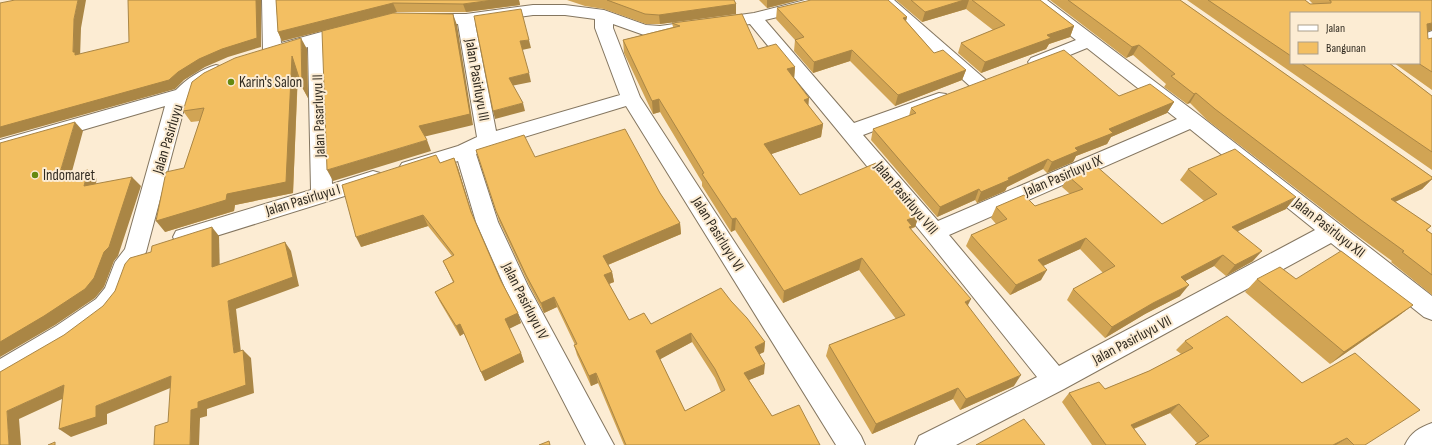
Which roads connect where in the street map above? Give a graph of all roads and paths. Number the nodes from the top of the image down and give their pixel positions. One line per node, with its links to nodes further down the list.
1 (270, 0): 11 (street)
2 (826, 0): 7 (street)
3 (884, 0): 19 (street)
4 (1036, 0): 12 (street, Jalan Pasirluyu XII)
5 (414, 14): 8 (street)
6 (604, 15): 7 (street); 8 (street); 17 (street, Jalan Pasirluyu VI)
7 (754, 18): 19 (street, Jalan Pasirluyu VIII)
8 (466, 19): 20 (street, Jalan Pasirluyu III)
9 (367, 25): 11 (street)
10 (1432, 37): 13 (street)
11 (317, 38): 23 (street, Jalan Pasarluyu II)
12 (1089, 41): 15 (street); 18 (street, Jalan Pasirluyu XII)
13 (1420, 43)
14 (230, 65): 16 (street, Jalan Pasirluyu)
15 (1023, 67)
16 (182, 95): 21 (street); 26 (street, Jalan Pasirluyu)
17 (631, 98): 20 (street, Jalan Pasirluyu I); 32 (street, Jalan Pasirluyu VI)
18 (1192, 120): 24 (street, Jalan Pasirluyu XII); 25 (street, Jalan Pasirluyu IX)
19 (850, 132): 25 (street, Jalan Pasirluyu VIII)
20 (488, 141): 22 (street, Jalan Pasirluyu I)
21 (0, 147)
22 (465, 151): 23 (street, Jalan Pasirluyu I); 31 (street, Jalan Pasirluyu IV)
23 (322, 195): 26 (street, Jalan Pasirluyu I)
24 (1334, 231): 27 (street, Jalan Pasirluyu XII); 29 (street, Jalan Pasirluyu VII)
25 (934, 232): 29 (street, Jalan Pasirluyu VIII)
26 (135, 252): 28 (street, Jalan Pasirluyu)
27 (1432, 310)
28 (0, 372)
29 (1055, 381): 33 (street, Jalan Pasirluyu VII)
30 (1432, 436): 34 (street)
31 (600, 445)
32 (851, 445)
33 (929, 445)
34 (1419, 445)

